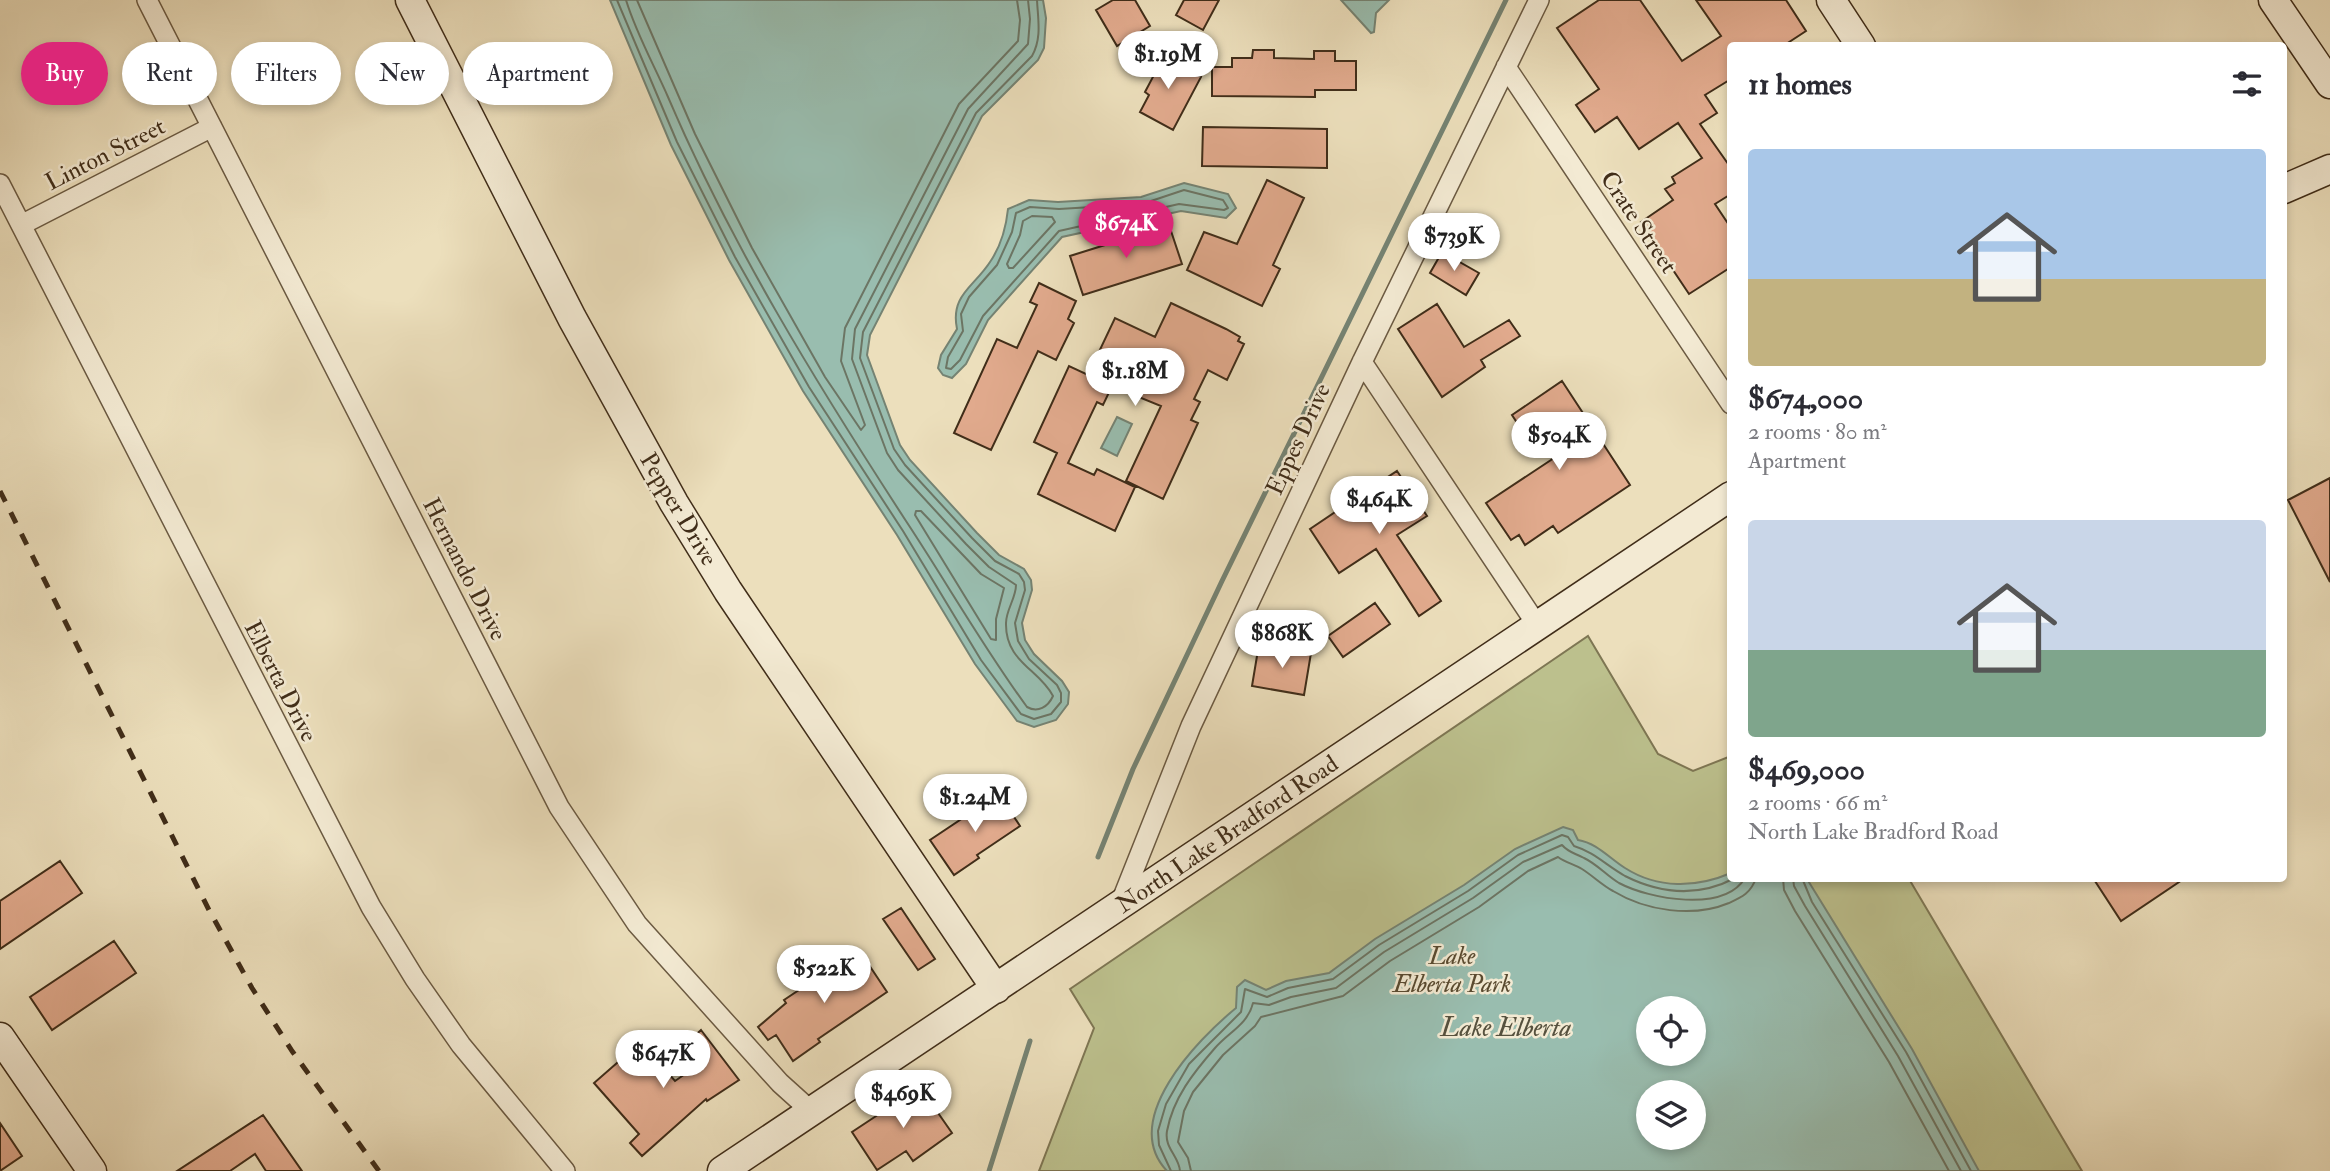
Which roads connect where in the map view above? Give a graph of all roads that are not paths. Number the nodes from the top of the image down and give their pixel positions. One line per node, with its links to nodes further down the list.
1 (147, 0): 9 (street, Hernando Drive)
2 (411, 0): 19 (street, Pepper Drive)
3 (1539, 0): 7 (street, Eppes Drive)
4 (1831, 0): 6 (street)
5 (2273, 0): 8 (street)
6 (1858, 42)
7 (1506, 66): 14 (street, Eppes Drive); 15 (street, Crate Street)
8 (2330, 84)
9 (212, 127): 13 (street, Linton Street); 21 (street, Hernando Drive)
10 (2330, 169): 12 (street)
11 (0, 184): 13 (street, Elberta Drive)
12 (2287, 188)
13 (21, 225): 23 (street, Elberta Drive)
14 (1362, 362): 17 (street); 18 (street, Eppes Drive)
15 (1727, 398)
16 (1727, 499): 17 (street, North Lake Bradford Road)
17 (1537, 625): 18 (street, North Lake Bradford Road)
18 (1119, 907): 19 (street, North Lake Bradford Road)
19 (996, 989): 21 (street, North Lake Bradford Road)
20 (0, 1037): 22 (street)
21 (810, 1111): 24 (street, North Lake Bradford Road)
22 (92, 1171)
23 (565, 1171)
24 (722, 1171)

